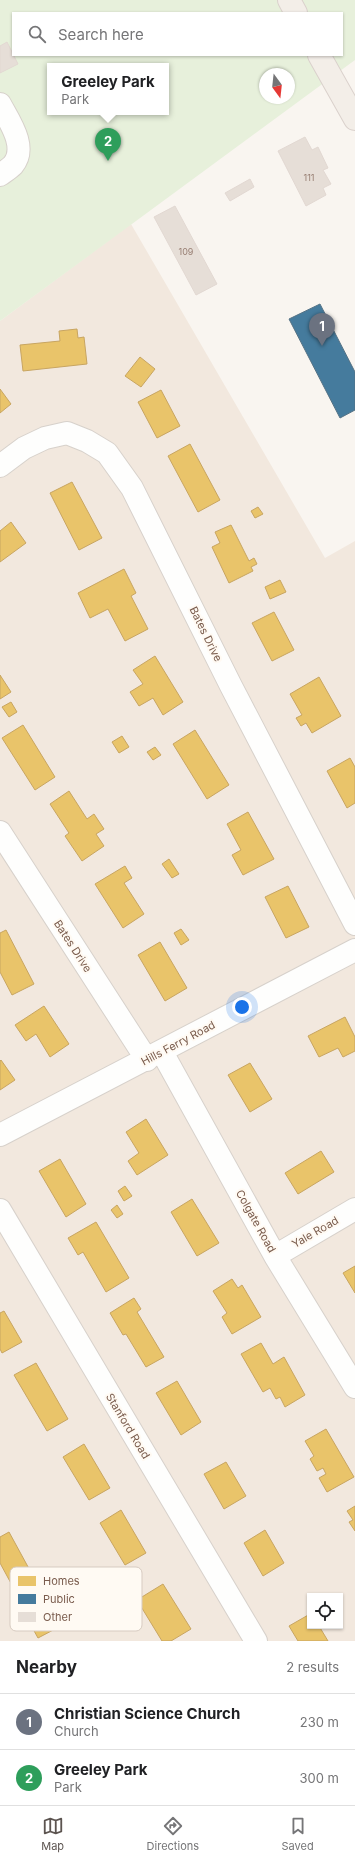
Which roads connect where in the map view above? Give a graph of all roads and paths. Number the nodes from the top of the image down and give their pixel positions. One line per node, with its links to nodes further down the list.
1 (289, 0): 2 (main road)
2 (295, 12)
3 (320, 56): 5 (main road)
4 (0, 104): 6 (street)
5 (355, 119)
6 (0, 175)
7 (0, 466): 9 (street, Bates Drive)
8 (0, 832): 11 (street, Bates Drive)
9 (355, 924)
10 (355, 950): 11 (street, Hills Ferry Road)
11 (154, 1056): 12 (street, Hills Ferry Road); 15 (street, Colgate Road)
12 (0, 1136)
13 (355, 1209): 15 (street, Yale Road)
14 (0, 1210): 17 (street, Stanford Road)
15 (276, 1256): 16 (street, Colgate Road)
16 (355, 1387)
17 (256, 1641)

